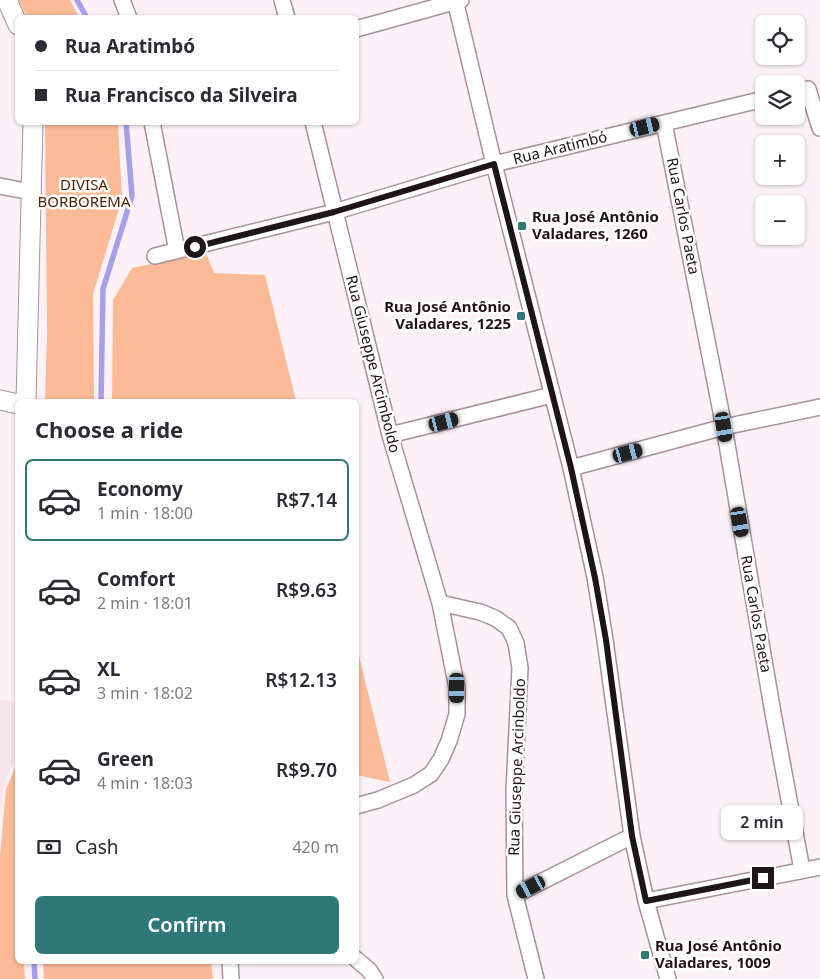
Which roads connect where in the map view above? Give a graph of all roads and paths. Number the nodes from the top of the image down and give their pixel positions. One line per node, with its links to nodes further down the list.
1 (7, 0): 7 (street)
2 (122, 0): 5 (street)
3 (282, 0): 6 (street)
4 (457, 1): 8 (street); 16 (street)
5 (129, 15)
6 (286, 15)
7 (15, 18)
8 (359, 28)
9 (808, 89): 15 (street)
10 (755, 101): 11 (street, Rua Aratimbó)
11 (664, 123): 16 (street, Rua Aratimbó); 27 (street, Rua Carlos Paeta)
12 (33, 125): 18 (street)
13 (153, 125): 20 (street)
14 (314, 125): 19 (street, Rua Giuseppe Arcimboldo)
15 (820, 128)
16 (494, 164): 19 (street, Rua Aratimbó); 22 (street)
17 (0, 186): 18 (street)
18 (31, 192): 23 (street)
19 (334, 212): 20 (street, Rua Aratimbó); 28 (street, Rua Giuseppe Arcimboldo)
20 (177, 251): 21 (street, Rua Aratimbó)
21 (155, 256)
22 (552, 395): 28 (street); 29 (street)
23 (26, 399)
24 (0, 400): 25 (street)
25 (15, 403)
26 (820, 407): 27 (street)
27 (724, 427): 29 (street); 34 (street, Rua Carlos Paeta)
28 (390, 435): 30 (street, Rua Giuseppe Arcimboldo)
29 (571, 468): 32 (street)
30 (440, 603): 31 (street, Rua Giuseppe Arcimboldo); 35 (street, Rua Giuseppe Arcinboldo)
31 (359, 805)
32 (632, 836): 35 (street); 36 (street)
33 (820, 867): 34 (street)
34 (802, 870): 36 (street)
35 (514, 895): 41 (street, Rua Giuseppe Arcinboldo)
36 (646, 901): 42 (street)
37 (359, 962): 40 (street)
38 (230, 964): 39 (street)
39 (231, 979)
40 (375, 979)
41 (536, 979)
42 (668, 979)

